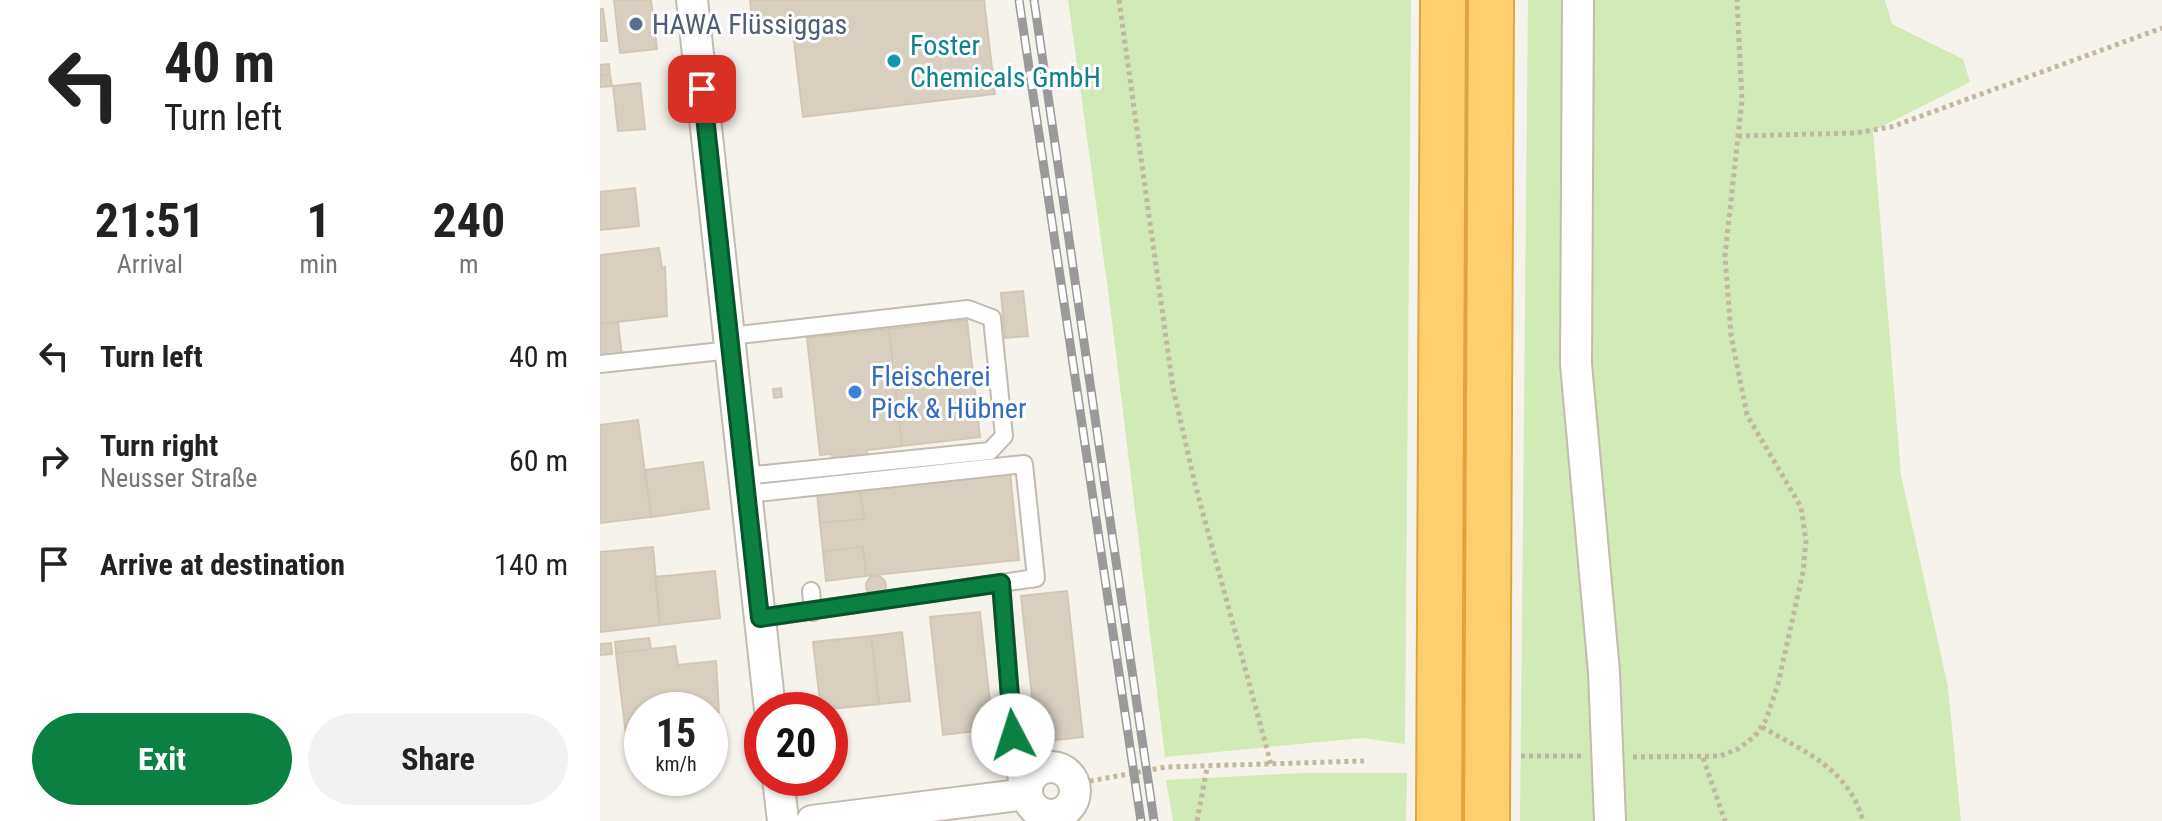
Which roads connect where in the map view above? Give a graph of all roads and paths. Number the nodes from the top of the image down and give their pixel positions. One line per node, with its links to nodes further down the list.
1 (692, 0): 9 (street)
2 (1119, 0): 22 (path)
3 (1443, 0): 30 (highway)
4 (1491, 0): 31 (highway)
5 (1578, 0): 19 (street)
6 (1737, 0): 8 (path)
7 (2162, 28): 8 (path)
8 (1738, 136): 17 (path)
9 (730, 343): 10 (lane); 11 (street); 11 (lane)
10 (600, 364)
11 (746, 485): 12 (lane); 15 (street)
12 (1001, 583): 14 (lane); 25 (lane)
13 (811, 591): 14 (lane)
14 (813, 612): 15 (lane)
15 (760, 618): 16 (street)
16 (768, 692)
17 (1762, 727): 20 (path); 34 (path)
18 (1520, 756): 19 (path)
19 (1608, 756): 20 (path); 32 (street)
20 (1703, 758): 33 (path)
21 (1364, 761): 22 (path)
22 (1271, 764): 23 (path)
23 (1207, 768): 24 (path); 29 (path)
24 (1074, 784): 25 (street)
25 (1022, 795): 28 (street)
26 (780, 796): 27 (street)
27 (783, 821)
28 (812, 821)
29 (1197, 821)
30 (1439, 821)
31 (1487, 821)
32 (1610, 821)
33 (1725, 821)
34 (1863, 821)

